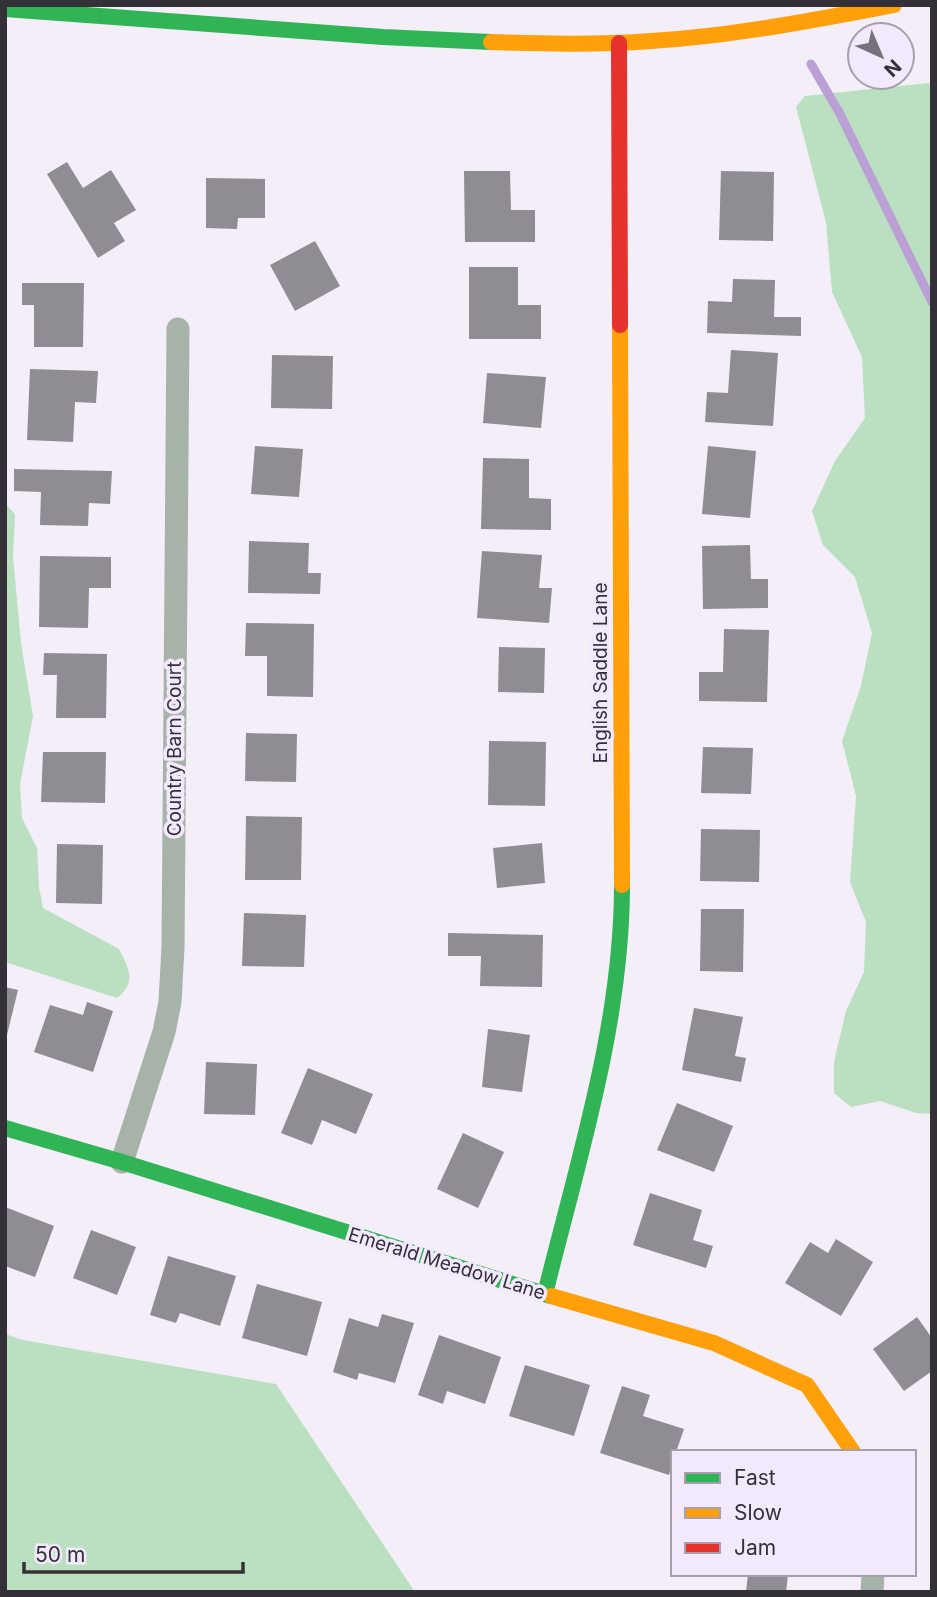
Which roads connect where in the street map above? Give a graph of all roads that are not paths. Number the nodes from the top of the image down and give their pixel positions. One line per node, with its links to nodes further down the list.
1 (894, 5): 3 (street)
2 (5, 9): 3 (street)
3 (619, 43): 7 (street, English Saddle Lane)
4 (178, 329): 6 (street, Country Barn Court)
5 (5, 1128): 6 (street, Emerald Meadow Lane)
6 (122, 1162): 7 (street, Emerald Meadow Lane)
7 (545, 1294): 8 (street, Emerald Meadow Lane)
8 (852, 1450)

